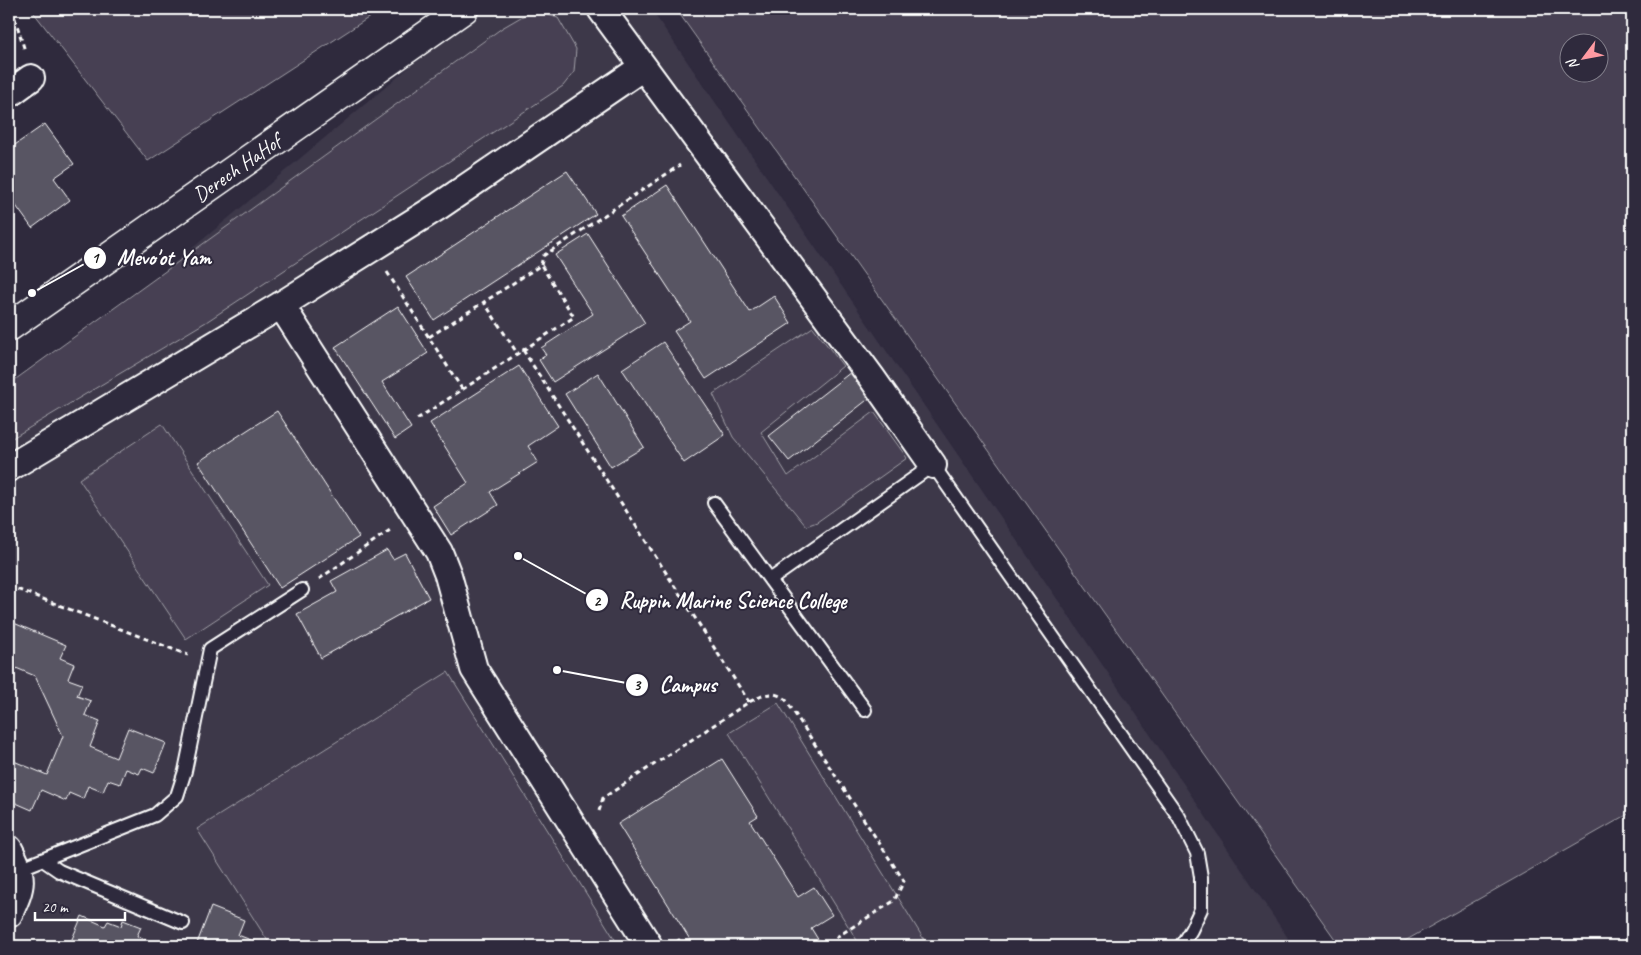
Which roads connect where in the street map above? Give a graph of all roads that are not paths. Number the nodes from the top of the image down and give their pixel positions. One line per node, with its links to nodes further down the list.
1 (464, 9): 7 (main road, Derech HaHof)
2 (601, 9): 3 (street)
3 (643, 66): 6 (street); 8 (street)
4 (31, 78): 5 (street)
5 (9, 94)
6 (280, 305): 9 (street); 18 (street)
7 (9, 328)
8 (933, 465): 11 (lane); 19 (lane)
9 (9, 468)
10 (714, 503): 11 (lane)
11 (770, 580): 13 (lane)
12 (302, 590): 15 (lane)
13 (865, 710)
14 (14, 859): 15 (lane); 16 (street)
15 (43, 860): 17 (lane)
16 (9, 914)
17 (183, 922)
18 (649, 946)
19 (1180, 946)

